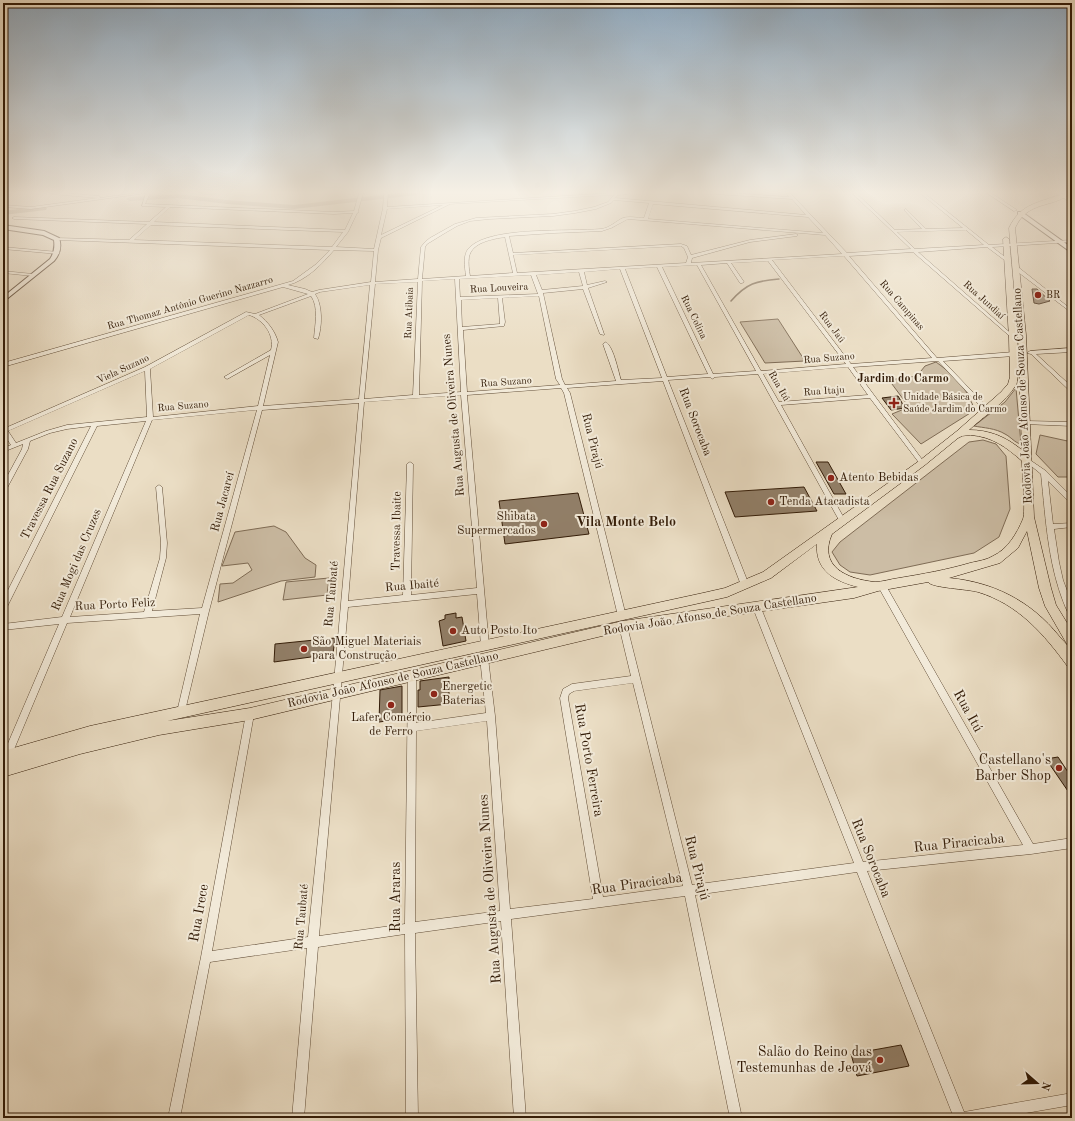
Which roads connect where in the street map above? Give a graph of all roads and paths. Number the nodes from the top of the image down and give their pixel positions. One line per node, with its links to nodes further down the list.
1 (57, 245): 20 (main road)
2 (214, 245): 17 (street)
3 (335, 245): 17 (street, Rua Thomaz Antônio Guerino Nazzarro)
4 (377, 245): 18 (street, Rua Taubaté)
5 (425, 245): 39 (street, Rua Atibaia)
6 (475, 245): 37 (street)
7 (509, 245): 21 (street)
8 (675, 245): 21 (street)
9 (682, 245): 23 (street)
10 (734, 245): 23 (street)
11 (836, 245): 22 (street, Rua Campinas)
12 (910, 245): 19 (street, Rua Jundiaí)
13 (1003, 245): 15 (street)
14 (1009, 245): 25 (main road, Rodovia João Afonso de Souza Castellano); 31 (main road, Rodovia João Afonso de Souza Castellano)
15 (989, 246): 19 (street); 25 (street)
16 (3, 248): 20 (street)
17 (332, 250): 18 (street); 43 (street, Rua Thomaz Antônio Guerino Nazzarro)
18 (376, 250): 40 (street, Rua Taubaté)
19 (915, 250): 22 (street); 55 (street, Rua Jundiaí)
20 (58, 254): 36 (main road)
21 (511, 254): 35 (street)
22 (845, 254): 24 (street); 61 (street, Rua Campinas)
23 (690, 257): 28 (street)
24 (770, 260): 26 (street); 63 (street, Rua Jaú)
25 (1008, 261): 55 (main road, Rodovia João Afonso de Souza Castellano)
26 (728, 262): 27 (street); 42 (street)
27 (698, 263): 28 (street); 65 (street, Rua Itú)
28 (688, 264): 29 (street)
29 (659, 266): 30 (street); 66 (street, Rua Colina)
30 (622, 268): 32 (street); 68 (street, Rua Sorocaba)
31 (1016, 268): 50 (street); 60 (main road, Rodovia João Afonso de Souza Castellano)
32 (581, 270): 34 (street); 44 (street)
33 (3, 272): 36 (street)
34 (533, 273): 35 (street); 46 (street, Rua Pirajú)
35 (515, 274): 37 (street)
36 (33, 275): 48 (main road)
37 (468, 277): 38 (street)
38 (457, 278): 39 (street); 49 (street, Rua Augusta de Oliveira Nunes)
39 (420, 280): 40 (street); 74 (street, Rua Atibaia)
40 (373, 282): 45 (street); 75 (street, Rua Taubaté)
41 (605, 282): 44 (street, Rua Louveira)
42 (742, 282)
43 (285, 286): 45 (street); 62 (street, Rua Thomaz Antônio Guerino Nazzarro)
44 (585, 287): 46 (street, Rua Louveira); 53 (street)
45 (312, 293): 51 (street); 54 (street)
46 (540, 293): 47 (street, Rua Louveira); 70 (street, Rua Pirajú)
47 (500, 297): 49 (street, Rua Louveira); 52 (street)
48 (3, 299)
49 (458, 299): 52 (street, Rua Augusta de Oliveira Nunes)
50 (1072, 312)
51 (256, 315): 58 (street, Rua Jacareí); 64 (street, Viela Suzano)
52 (460, 329): 72 (street, Rua Augusta de Oliveira Nunes)
53 (602, 334)
54 (316, 338)
55 (1013, 338): 60 (main road, Rodovia João Afonso de Souza Castellano)
56 (606, 344): 69 (street)
57 (1072, 350): 59 (street, Rua Suzano)
58 (273, 351): 67 (street); 77 (street, Rua Jacareí)
59 (1032, 352): 60 (street, Rua Suzano); 71 (street)
60 (1018, 353): 61 (street, Rua Suzano); 78 (main road, Rodovia João Afonso de Souza Castellano); 81 (main road, Rodovia João Afonso de Souza Castellano)
61 (937, 359): 63 (street, Rua Suzano); 78 (street, Rua Campinas)
62 (3, 365)
63 (849, 365): 65 (street, Rua Suzano); 73 (street, Rua Jaú)
64 (147, 368): 79 (street, Rua Mogi das Cruzes); 83 (street, Viela Suzano)
65 (758, 373): 66 (street, Rua Suzano); 76 (street, Rua Itú)
66 (712, 376): 68 (street, Rua Suzano)
67 (227, 377)
68 (664, 379): 69 (street, Rua Suzano); 101 (street, Rua Sorocaba)
69 (619, 382): 70 (street, Rua Suzano)
70 (564, 386): 72 (street, Rua Suzano); 112 (street, Rua Pirajú)
71 (1072, 390)
72 (464, 394): 74 (street, Rua Suzano); 103 (street, Rua Augusta de Oliveira Nunes)
73 (872, 396): 76 (street, Rua Itaju); 89 (street, Rua Jaú)
74 (416, 397): 75 (street, Rua Suzano)
75 (362, 401): 77 (street, Rua Suzano); 105 (street, Rua Taubaté)
76 (776, 404): 96 (street, Rua Itú)
77 (260, 408): 79 (street, Rua Suzano); 108 (street, Rua Jacareí)
78 (986, 409): 84 (main road, Rodovia João Afonso de Souza Castellano)
79 (150, 418): 80 (street, Rua Suzano); 111 (street, Rua Mogi das Cruzes)
80 (95, 424): 85 (street, Rua Suzano); 106 (street, Travessa Rua Suzano)
81 (1026, 424): 82 (street); 88 (main road, Rodovia João Afonso de Souza Castellano)
82 (1072, 424)
83 (4, 431): 86 (street)
84 (960, 433): 88 (main road); 89 (main road, Rodovia João Afonso de Souza Castellano)
85 (27, 441): 86 (street, Rua Suzano); 93 (street)
86 (15, 446): 87 (street, Rua Suzano)
87 (3, 450)
88 (1027, 460): 91 (street); 95 (main road, Rodovia João Afonso de Souza Castellano)
89 (922, 463): 96 (main road, Rodovia João Afonso de Souza Castellano)
90 (410, 464): 104 (street, Travessa Ibaite)
91 (1044, 473): 94 (street); 98 (street)
92 (159, 487): 110 (street)
93 (3, 490)
94 (1072, 501)
95 (1029, 517): 100 (main road, Rodovia João Afonso de Souza Castellano); 114 (main road)
96 (842, 520): 99 (main road, Rodovia João Afonso de Souza Castellano)
97 (1072, 525): 98 (street)
98 (1050, 527): 109 (street)
99 (828, 530): 101 (main road, Rodovia João Afonso de Souza Castellano); 102 (main road)
100 (920, 580): 102 (main road, Rodovia João Afonso de Souza Castellano); 116 (main road)
101 (745, 586): 112 (main road, Rodovia João Afonso de Souza Castellano)
102 (880, 586): 107 (main road, Rodovia João Afonso de Souza Castellano); 128 (street, Rua Itú)
103 (482, 591): 104 (street, Rua Ibaité); 115 (street, Rua Augusta de Oliveira Nunes)
104 (407, 598): 105 (street, Rua Ibaité)
105 (344, 604): 118 (street, Rua Taubaté)
106 (3, 607)
107 (757, 608): 112 (main road, Rodovia João Afonso de Souza Castellano); 129 (street, Rua Sorocaba)
108 (205, 611): 110 (street, Rua Porto Feliz); 121 (street, Rua Jacareí)
109 (1072, 613)
110 (147, 615): 111 (street, Rua Porto Feliz)
111 (65, 620): 113 (street, Rua Porto Feliz); 125 (street, Rua Mogi das Cruzes)
112 (623, 621): 115 (main road, Rodovia João Afonso de Souza Castellano); 119 (street, Rua Pirajú)
113 (3, 627)
114 (1072, 642)
115 (485, 652): 117 (main road, Rodovia João Afonso de Souza Castellano); 118 (main road, Rodovia João Afonso de Souza Castellano); 123 (street, Rua Augusta de Oliveira Nunes)
116 (1072, 663)
117 (412, 676): 120 (main road, Rodovia João Afonso de Souza Castellano); 124 (street, Rua Araras)
118 (337, 678): 120 (street, Rua Taubaté); 121 (main road, Rodovia João Afonso de Souza Castellano)
119 (636, 679): 130 (street, Rua Pirajú); 131 (street, Rua Porto Ferreira)
120 (337, 693): 122 (main road, Rodovia João Afonso de Souza Castellano); 134 (street, Rua Taubaté)
121 (181, 712): 125 (main road, Rodovia João Afonso de Souza Castellano)
122 (250, 714): 126 (main road, Rodovia João Afonso de Souza Castellano); 135 (street, Rua Irece)
123 (491, 716): 124 (street); 132 (street, Rua Augusta de Oliveira Nunes)
124 (411, 728): 133 (street, Rua Araras)
125 (5, 757)
126 (3, 770)
127 (1072, 843): 128 (street, Rua Piracicaba)
128 (1031, 849): 129 (street, Rua Piracicaba)
129 (859, 867): 130 (street, Rua Piracicaba); 142 (street, Rua Sorocaba)
130 (689, 891): 131 (street, Rua Piracicaba); 141 (street, Rua Pirajú)
131 (598, 904): 132 (street, Rua Piracicaba)
132 (505, 915): 133 (street, Rua Piracicaba); 140 (street, Rua Augusta de Oliveira Nunes)
133 (410, 928): 134 (street, Rua Piracicaba); 139 (street, Rua Araras)
134 (312, 942): 135 (street, Rua Piracicaba); 138 (street, Rua Taubaté)
135 (206, 957): 137 (street, Rua Irece)
136 (1072, 1099): 142 (street)
137 (174, 1118)
138 (298, 1118)
139 (412, 1118)
140 (520, 1118)
141 (736, 1118)
142 (961, 1118)

